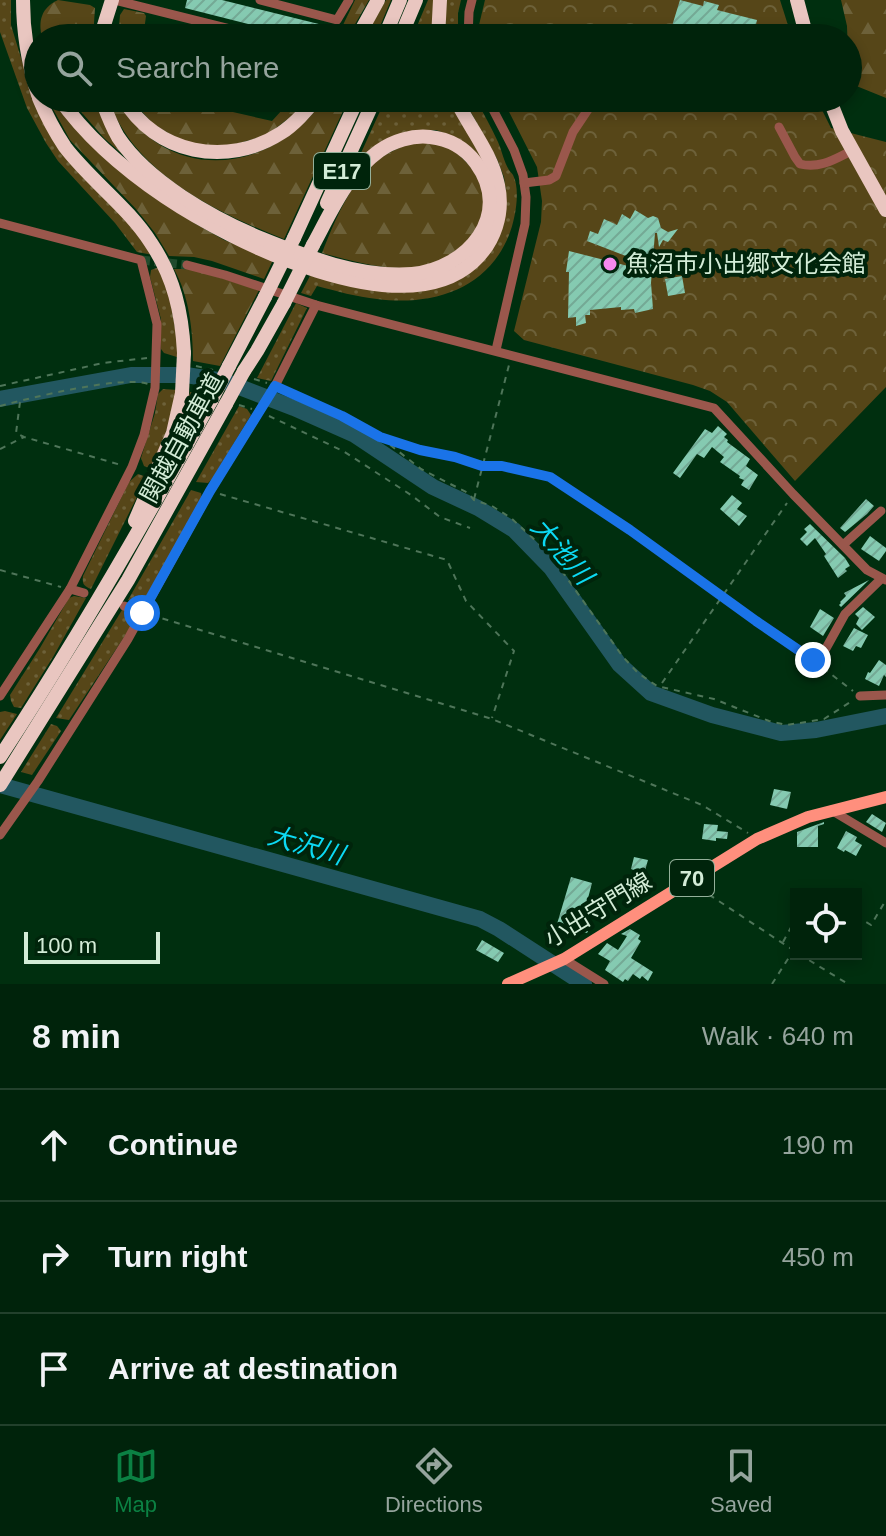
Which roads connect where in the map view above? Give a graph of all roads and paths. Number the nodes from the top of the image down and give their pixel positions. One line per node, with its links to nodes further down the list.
1 (24, 0): 11 (highway); 12 (highway)
2 (113, 0): 13 (highway); 14 (highway); 15 (street)
3 (260, 0): 4 (street)
4 (349, 0)
5 (378, 0): 16 (highway)
6 (400, 0): 17 (highway)
7 (416, 0): 18 (highway)
8 (440, 0): 19 (highway)
9 (472, 0): 20 (street)
10 (797, 0): 21 (highway)
11 (25, 24)
12 (26, 24)
13 (105, 24)
14 (108, 24)
15 (210, 24)
16 (365, 24)
17 (390, 24)
18 (406, 24)
19 (439, 24)
20 (469, 24)
21 (803, 24)
22 (46, 112): 44 (highway)
23 (70, 112): 29 (highway)
24 (106, 112): 38 (highway)
25 (134, 112): 26 (highway)
26 (304, 112)
27 (353, 112): 38 (highway, 関越自動車道 / E17)
28 (368, 112): 38 (highway, 関越自動車道 / E17)
29 (463, 112)
30 (494, 112): 35 (street)
31 (586, 112): 35 (street)
32 (835, 112): 34 (highway)
33 (779, 127): 34 (street)
34 (853, 150): 36 (highway)
35 (524, 183): 41 (street)
36 (886, 210)
37 (0, 223): 43 (street)
38 (305, 242): 46 (highway, 関越自動車道 / E17, bridge); 46 (highway, 関越自動車道 / E17, bridge)
39 (187, 265): 40 (street)
40 (316, 305): 41 (street); 48 (street)
41 (496, 350): 42 (street)
42 (511, 355): 54 (path); 57 (street)
43 (157, 357): 47 (path); 55 (street)
44 (185, 359): 45 (path); 67 (highway, bridge)
45 (214, 370)
46 (243, 372): 48 (path); 50 (highway, 関越自動車道 / E17, bridge)
47 (0, 386)
48 (275, 386): 52 (path); 56 (street)
49 (20, 401): 51 (path)
50 (218, 402): 67 (highway, 関越自動車道 / E17); 75 (highway, 関越自動車道 / E17)
51 (24, 437): 53 (path); 55 (path)
52 (380, 437): 54 (path); 58 (path)
53 (0, 449)
54 (482, 466): 58 (path); 68 (path)
55 (132, 467): 63 (street)
56 (210, 491): 66 (street); 73 (path)
57 (793, 494): 60 (street); 69 (path)
58 (474, 500): 72 (path)
59 (881, 511): 60 (street)
60 (843, 545): 62 (street)
61 (0, 570): 63 (path)
62 (884, 580): 68 (street)
63 (70, 589): 64 (street); 71 (street)
64 (84, 593)
65 (124, 606): 66 (street)
66 (142, 613): 73 (path); 78 (street)
67 (73, 642): 74 (highway, 関越自動車道 / E17)
68 (818, 663): 72 (path)
69 (662, 683)
70 (886, 695): 72 (street)
71 (0, 696)
72 (860, 696)
73 (492, 719): 79 (path)
74 (0, 757)
75 (0, 785)
76 (886, 797): 77 (main road, 小出守門線 / 70)
77 (831, 810): 79 (main road, 小出守門線 / 70); 80 (street)
78 (0, 835)
79 (757, 839): 81 (main road, 小出守門線 / 70)
80 (886, 843)
81 (688, 881): 85 (path); 87 (main road, 小出守門線 / 70)
82 (886, 900): 83 (path)
83 (862, 920)
84 (790, 929): 85 (path)
85 (782, 943): 86 (path)
86 (790, 948)
87 (564, 959): 90 (main road, 小出守門線 / 70); 91 (street)
88 (790, 960): 92 (path)
89 (809, 960): 93 (path)
90 (508, 984)
91 (604, 984)
92 (772, 984)
93 (848, 984)

